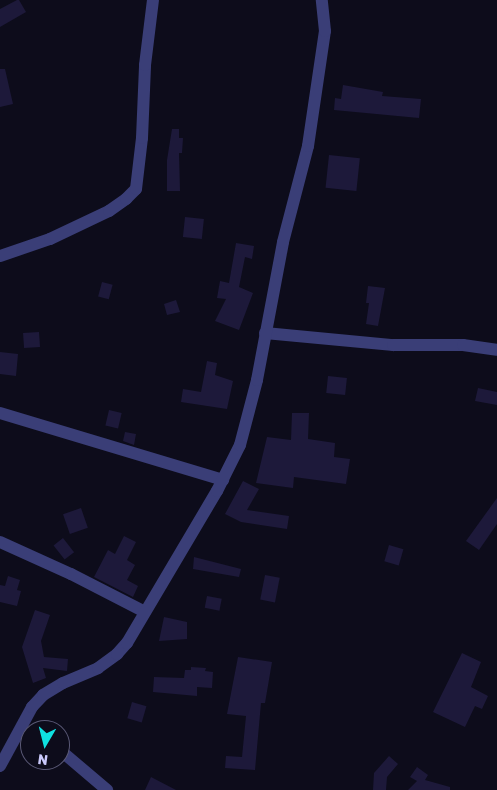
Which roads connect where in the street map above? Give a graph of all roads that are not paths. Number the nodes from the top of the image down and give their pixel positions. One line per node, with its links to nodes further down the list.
1 (153, 0): 3 (street)
2 (322, 0): 4 (street)
3 (0, 256)
4 (266, 333): 5 (street); 7 (street)
5 (497, 350)
6 (0, 413): 7 (street)
7 (223, 480): 9 (street)
8 (0, 542): 9 (street)
9 (145, 612): 10 (street)
10 (29, 720)
11 (20, 737): 13 (street)
12 (70, 759): 14 (street)
13 (0, 766)
14 (107, 790)

